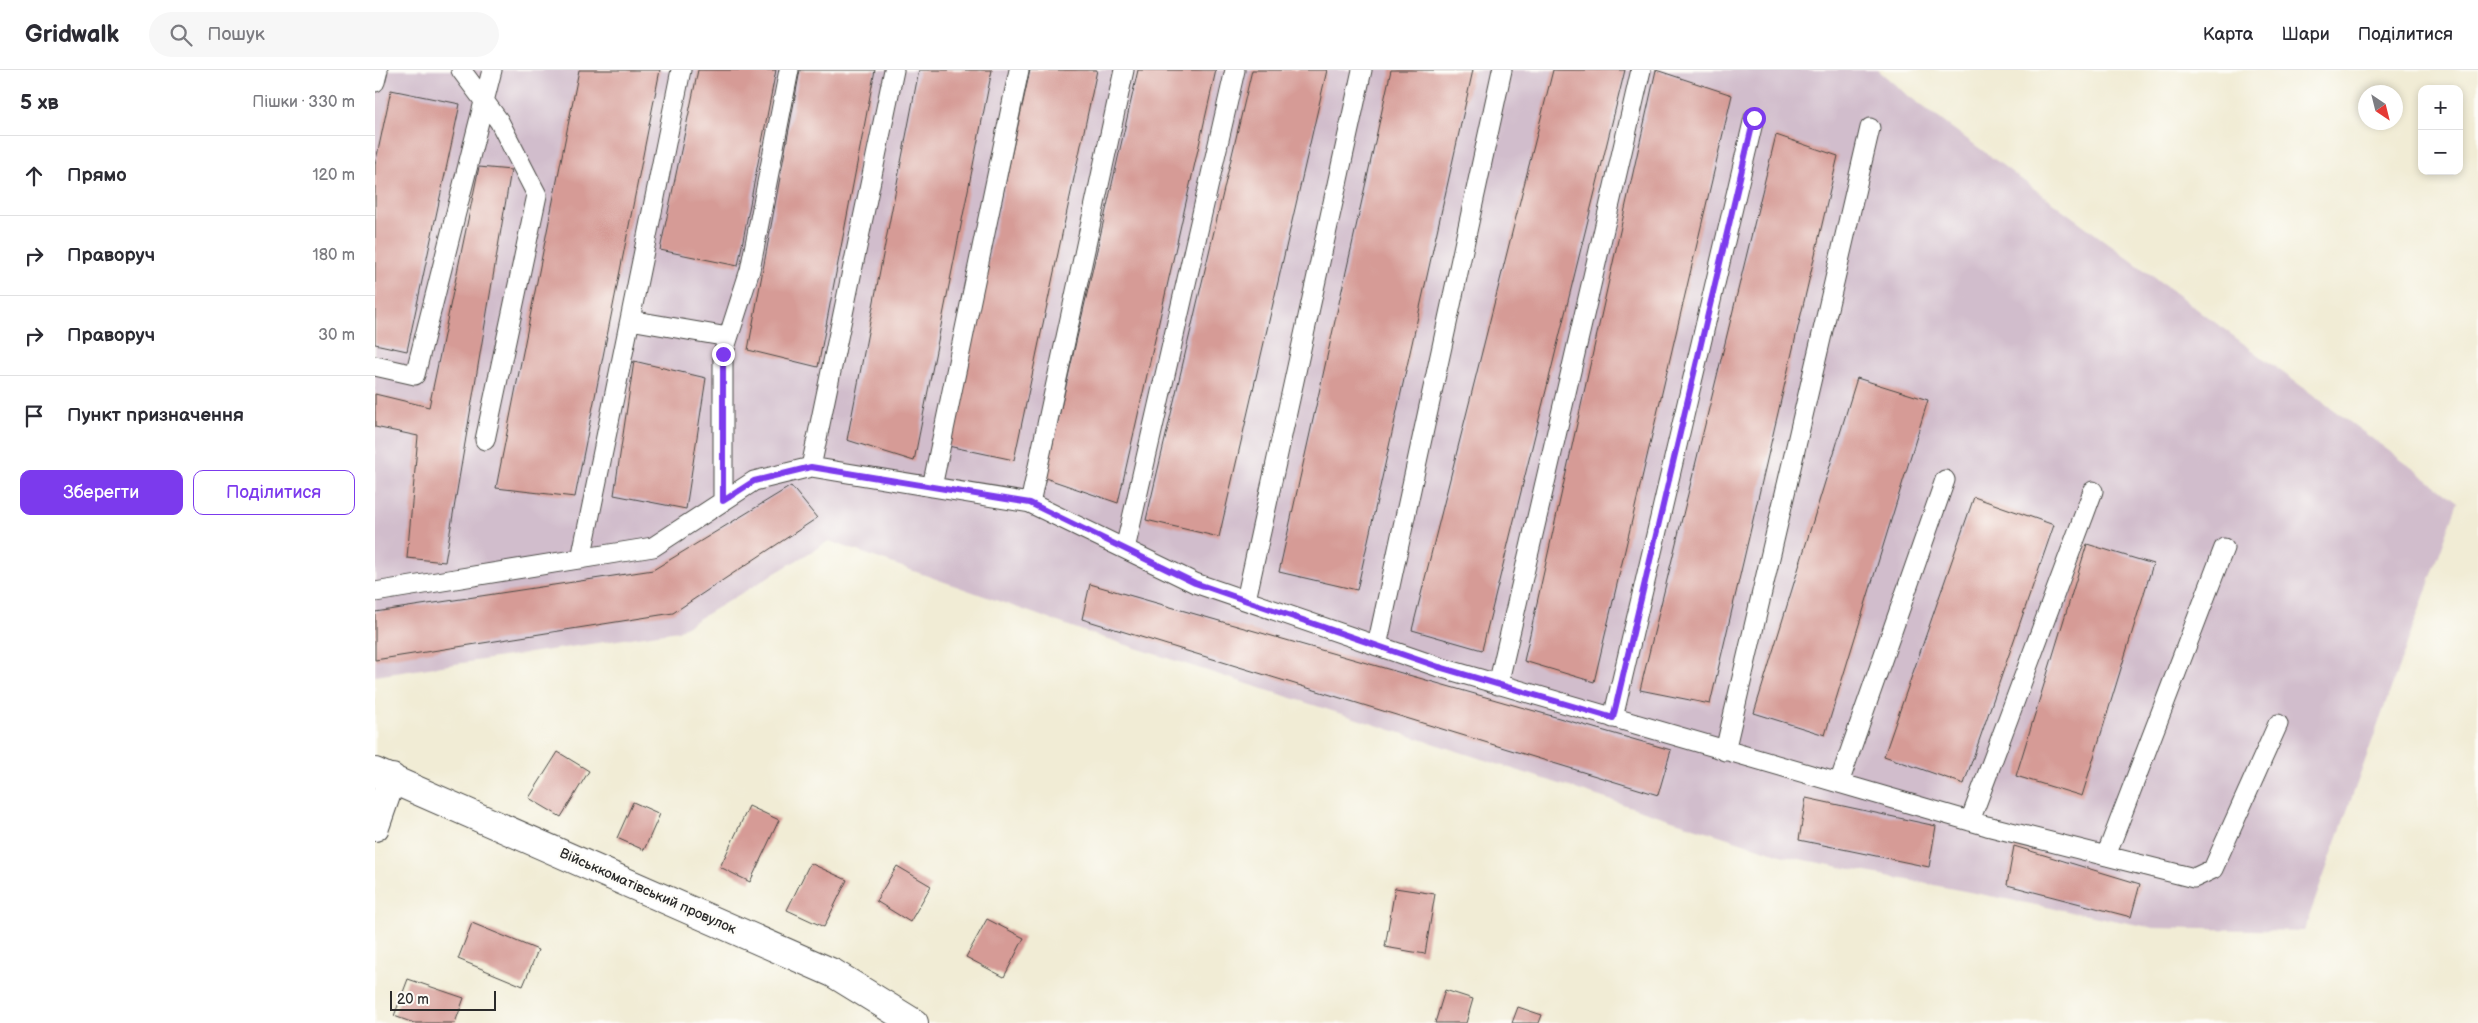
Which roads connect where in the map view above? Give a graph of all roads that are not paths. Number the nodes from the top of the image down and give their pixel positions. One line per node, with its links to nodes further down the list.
1 (378, 70): 13 (lane)
2 (461, 70): 14 (lane)
3 (492, 70): 14 (lane)
4 (681, 70): 17 (lane)
5 (789, 70): 18 (lane)
6 (894, 70): 21 (lane)
7 (1019, 70): 23 (lane)
8 (1124, 70): 26 (lane)
9 (1235, 70): 28 (lane)
10 (1361, 70): 31 (lane)
11 (1502, 70): 32 (lane)
12 (1641, 70): 33 (lane)
13 (375, 82)
14 (485, 102): 19 (lane); 20 (lane)
15 (1754, 118): 34 (lane)
16 (1870, 128): 36 (lane)
17 (630, 320): 18 (lane); 29 (lane)
18 (729, 337): 25 (lane)
19 (375, 366)
20 (485, 440)
21 (811, 467): 23 (lane); 25 (lane)
22 (1945, 480): 38 (lane)
23 (932, 487): 26 (lane)
24 (2093, 491): 39 (lane)
25 (723, 501): 29 (lane)
26 (1030, 503): 28 (lane)
27 (2224, 548): 41 (lane)
28 (1125, 549): 31 (lane)
29 (581, 559): 30 (lane)
30 (375, 592)
31 (1245, 600): 32 (lane)
32 (1377, 646): 33 (lane)
33 (1498, 685): 34 (lane)
34 (1613, 718): 36 (lane)
35 (2278, 724): 41 (lane)
36 (1725, 751): 38 (lane)
37 (383, 775): 40 (street); 42 (street, Військкоматівський провулок)
38 (1839, 784): 39 (lane)
39 (1970, 821): 41 (lane)
40 (375, 827)
41 (2106, 856)
42 (914, 1023)

